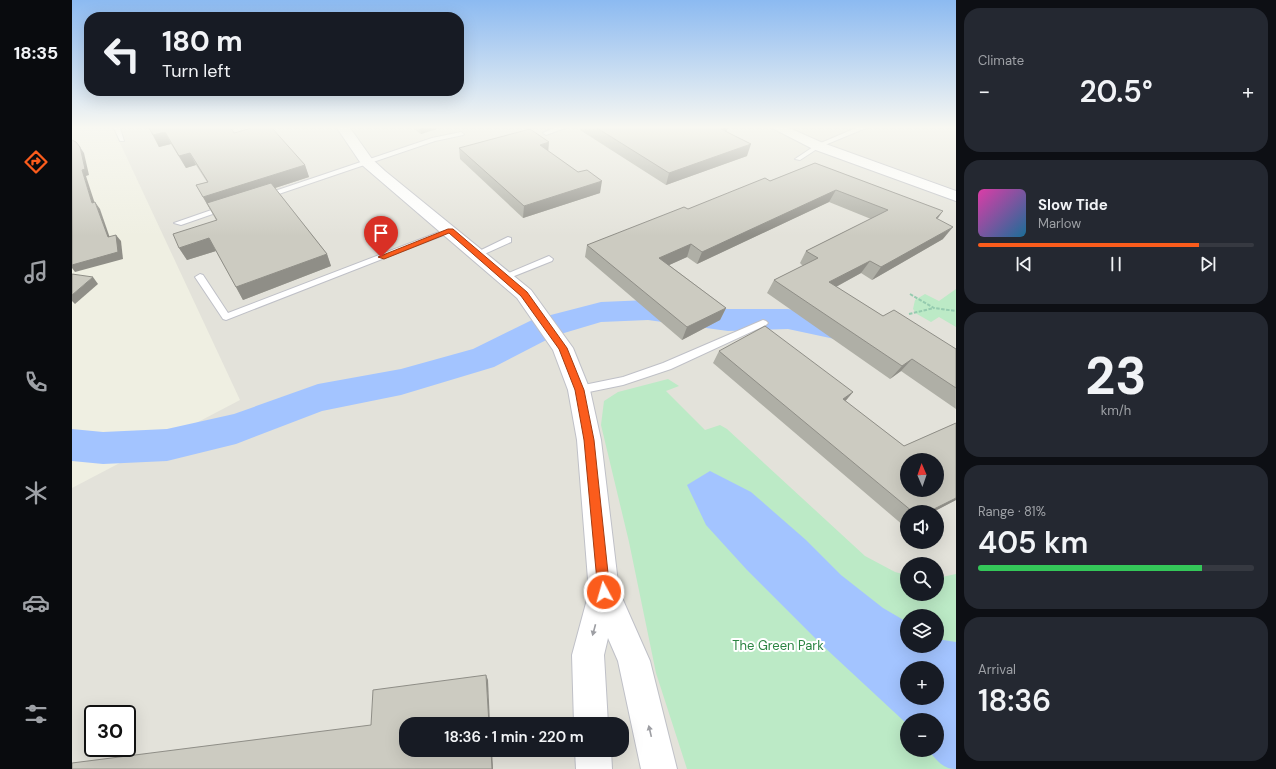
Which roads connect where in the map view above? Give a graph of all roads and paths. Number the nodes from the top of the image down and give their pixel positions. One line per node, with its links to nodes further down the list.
1 (361, 164): 7 (lane)
2 (369, 164): 10 (street)
3 (867, 164): 6 (street)
4 (905, 164): 5 (street)
5 (956, 182)
6 (956, 196)
7 (254, 199)
8 (231, 206): 9 (lane)
9 (178, 223)
10 (450, 231): 12 (street); 14 (lane)
11 (508, 240): 12 (lane)
12 (477, 254): 15 (street)
13 (549, 259): 15 (lane)
14 (200, 277)
15 (504, 277): 21 (street)
16 (910, 294): 17 (path)
17 (934, 308): 18 (path); 19 (path)
18 (956, 311)
19 (909, 314)
20 (763, 323): 21 (lane)
21 (580, 390): 22 (street)
22 (604, 592): 23 (street, one-way to 23); 26 (street, one-way to 22)
23 (592, 717)
24 (593, 757): 25 (street)
25 (594, 769)
26 (658, 769)

